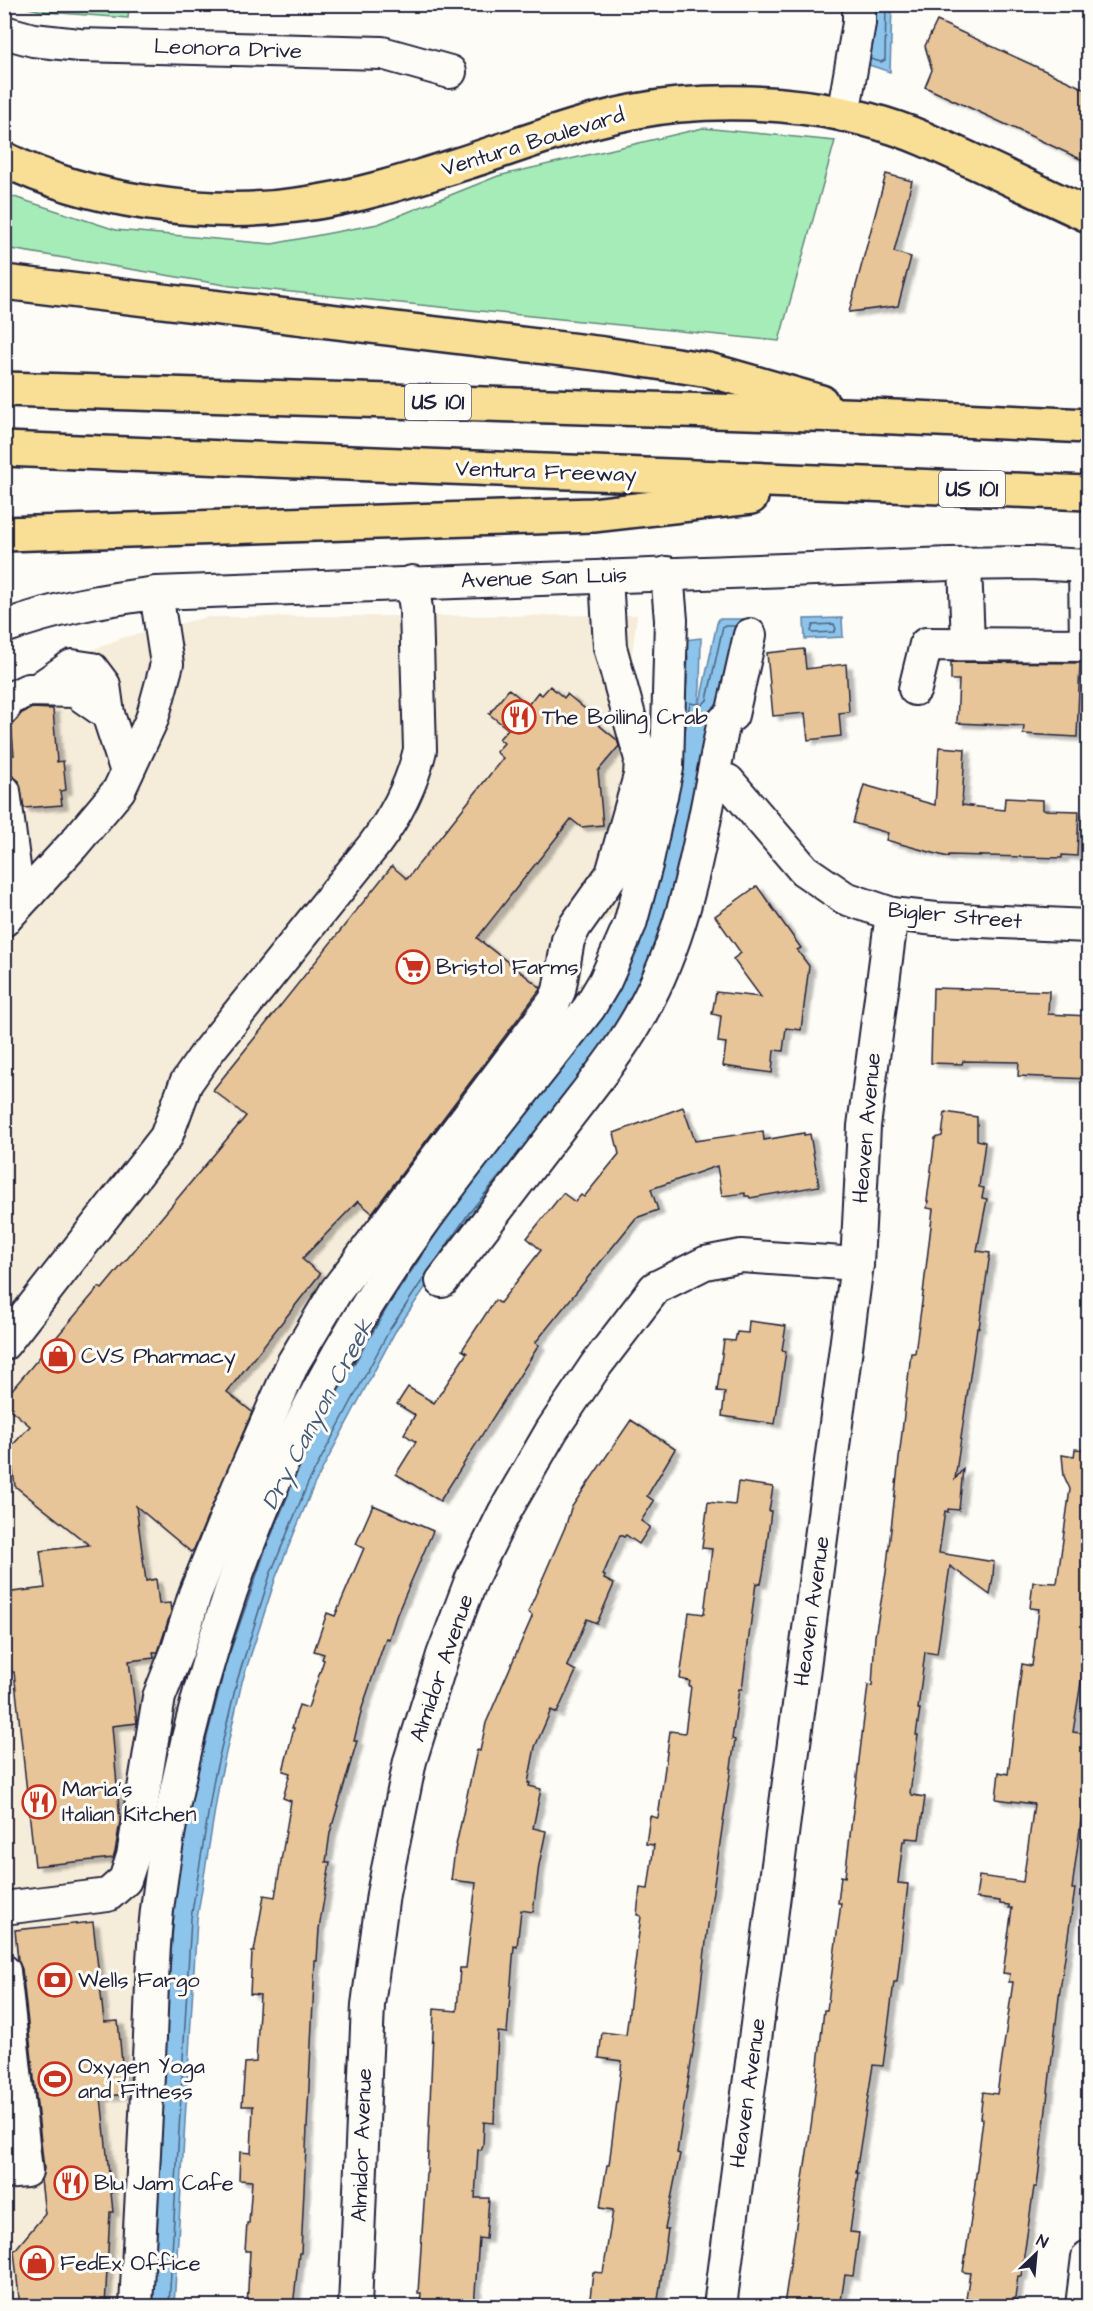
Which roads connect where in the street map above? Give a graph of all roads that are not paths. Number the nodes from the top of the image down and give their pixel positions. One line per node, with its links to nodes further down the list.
1 (859, 4): 4 (street)
2 (4, 32): 3 (street, Leonora Drive)
3 (450, 72)
4 (843, 115): 5 (main road, Ventura Boulevard); 6 (main road, Ventura Boulevard)
5 (4, 159)
6 (1089, 215)
7 (4, 282): 9 (main road)
8 (4, 389): 9 (main road, US 101)
9 (872, 416): 10 (main road, US 101)
10 (1089, 426)
11 (4, 449): 12 (main road, Ventura Freeway / US 101)
12 (855, 485): 13 (main road, Ventura Freeway / US 101); 14 (main road)
13 (1089, 493)
14 (4, 534)
15 (965, 564): 16 (street, Avenue San Luis); 17 (street, Avenue San Luis); 23 (street)
16 (1087, 566): 24 (street)
17 (667, 573): 18 (street, Avenue San Luis); 41 (street)
18 (606, 576): 19 (street, Avenue San Luis); 37 (street)
19 (412, 582): 20 (street, Avenue San Luis); 36 (street)
20 (156, 593): 21 (street, Avenue San Luis); 27 (street)
21 (4, 627)
22 (750, 635): 35 (street)
23 (968, 644): 24 (street); 25 (street)
24 (1087, 645)
25 (915, 689)
26 (4, 708): 27 (street)
27 (127, 772): 30 (street)
28 (728, 782): 31 (street, Bigler Street)
29 (4, 791): 30 (street)
30 (29, 893): 32 (street)
31 (892, 914): 33 (street, Bigler Street); 34 (street, Heaven Avenue)
32 (4, 920)
33 (1089, 926)
34 (857, 1264): 42 (street, Almidor Avenue); 43 (street, Heaven Avenue)
35 (442, 1281)
36 (4, 1344)
37 (4, 1908)
38 (4, 1971): 39 (street)
39 (4, 2173)
40 (1089, 2258): 44 (street)
41 (136, 2307)
42 (355, 2307)
43 (720, 2307)
44 (1082, 2307)

